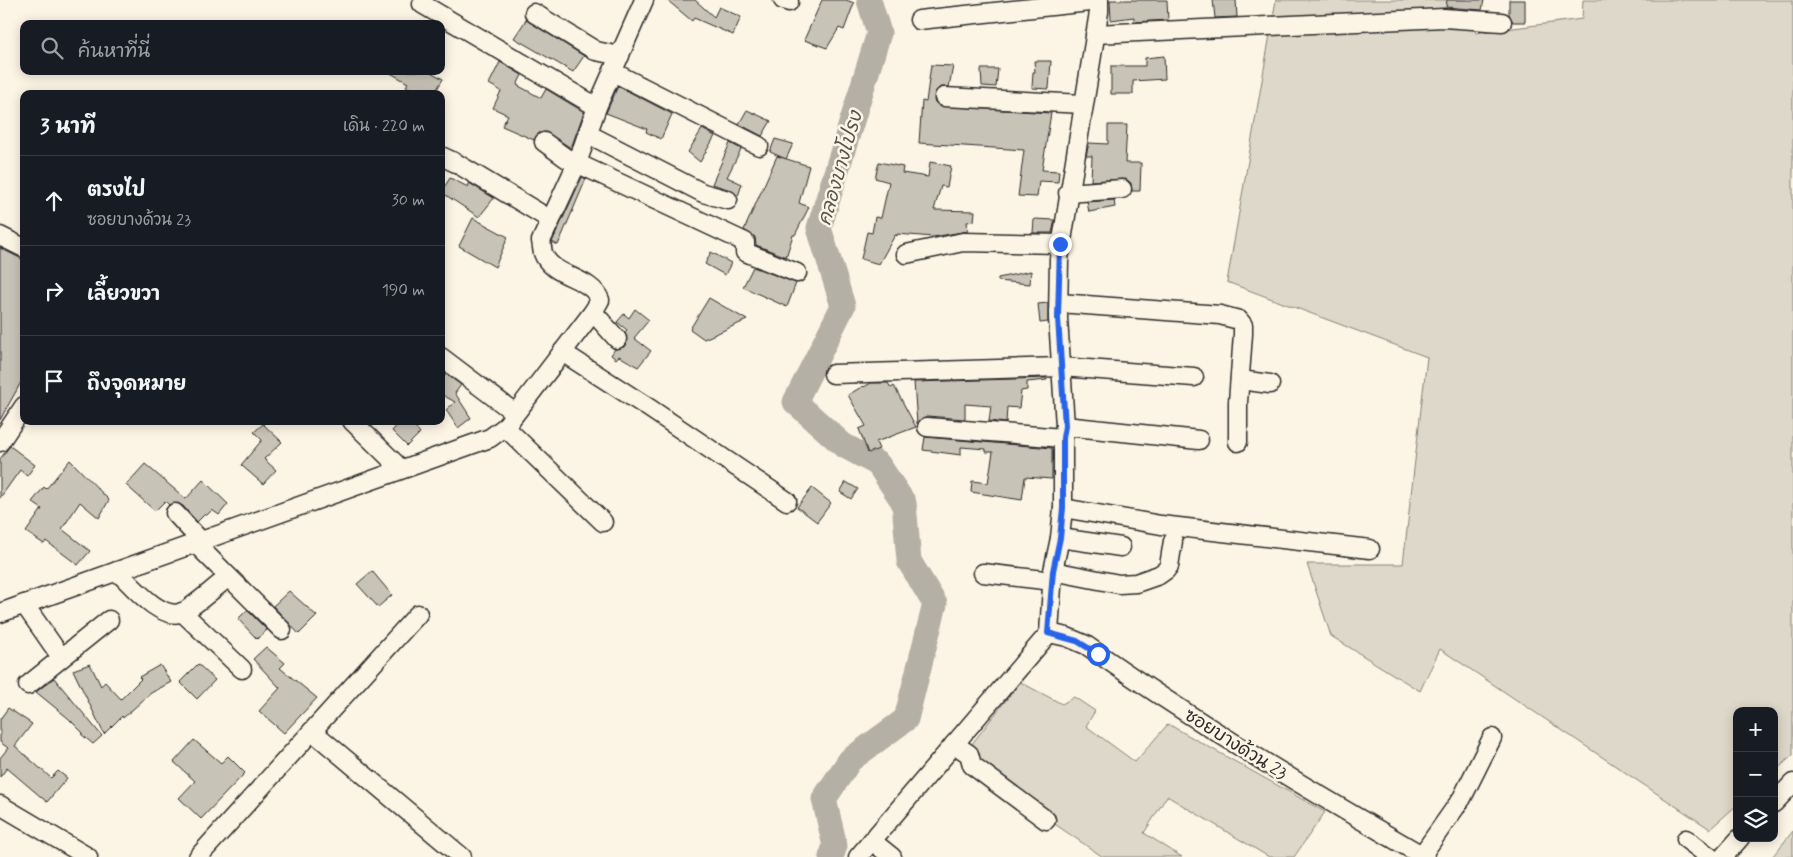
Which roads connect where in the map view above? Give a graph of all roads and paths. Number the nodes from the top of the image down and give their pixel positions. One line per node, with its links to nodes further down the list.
1 (644, 0): 8 (street)
2 (1099, 0): 5 (street); 7 (street)
3 (422, 4): 11 (street)
4 (534, 13): 8 (street)
5 (919, 20)
6 (1502, 22): 7 (street)
7 (1095, 34): 10 (street)
8 (616, 64): 11 (street); 14 (street)
9 (944, 97): 10 (street)
10 (1083, 104): 18 (street)
11 (597, 107): 12 (street)
12 (588, 134): 16 (street); 19 (street)
13 (544, 142): 16 (street)
14 (759, 146)
15 (445, 158): 20 (street)
16 (577, 163): 20 (street); 25 (street)
17 (1122, 189): 18 (street)
18 (1068, 193): 23 (street)
19 (728, 200)
20 (551, 220): 27 (street)
21 (0, 236): 22 (street)
22 (20, 246)
23 (1060, 252): 24 (street); 26 (street)
24 (906, 254)
25 (797, 273)
26 (1059, 303): 31 (street); 34 (street)
27 (593, 312): 28 (street); 29 (street)
28 (617, 339)
29 (562, 352): 37 (street); 45 (street)
30 (445, 361): 37 (street)
31 (1061, 367): 32 (street); 33 (street); 40 (street)
32 (833, 374)
33 (1194, 377)
34 (1240, 380): 35 (street); 43 (street)
35 (1270, 384)
36 (20, 412): 42 (street)
37 (510, 420): 44 (street); 48 (street)
38 (356, 425): 44 (street)
39 (927, 427): 40 (street)
40 (1064, 432): 41 (street); 46 (street)
41 (1200, 440)
42 (0, 442)
43 (1238, 442)
44 (401, 469): 51 (street)
45 (787, 501)
46 (1063, 508): 49 (street); 53 (street)
47 (175, 513): 51 (street)
48 (603, 522)
49 (1060, 538): 52 (street); 57 (street)
50 (1173, 540): 57 (street)
51 (198, 542): 54 (street); 56 (street)
52 (1122, 547)
53 (1370, 549)
54 (117, 571): 58 (street); 59 (street)
55 (983, 573): 57 (street)
56 (229, 576): 59 (street); 63 (street)
57 (1053, 576): 64 (street)
58 (24, 604): 60 (street); 65 (street)
59 (182, 612): 66 (street)
60 (0, 613)
61 (418, 614): 68 (street)
62 (109, 620): 65 (street)
63 (282, 630)
64 (1048, 633): 70 (street); 79 (street, ซอยบางด้วน 23)
65 (61, 657): 67 (street)
66 (242, 670)
67 (28, 685)
68 (312, 731): 81 (street); 82 (street)
69 (1492, 738): 79 (street)
70 (954, 744): 74 (street); 76 (street)
71 (1793, 783): 72 (street)
72 (1778, 798)
73 (0, 805): 80 (street)
74 (1046, 820)
75 (1686, 838): 85 (street)
76 (872, 841): 83 (street); 84 (street)
77 (1737, 842): 78 (street)
78 (1728, 855)
79 (1423, 856)
80 (88, 857)
81 (198, 857)
82 (462, 857)
83 (858, 857)
84 (892, 857)
85 (1710, 857)

